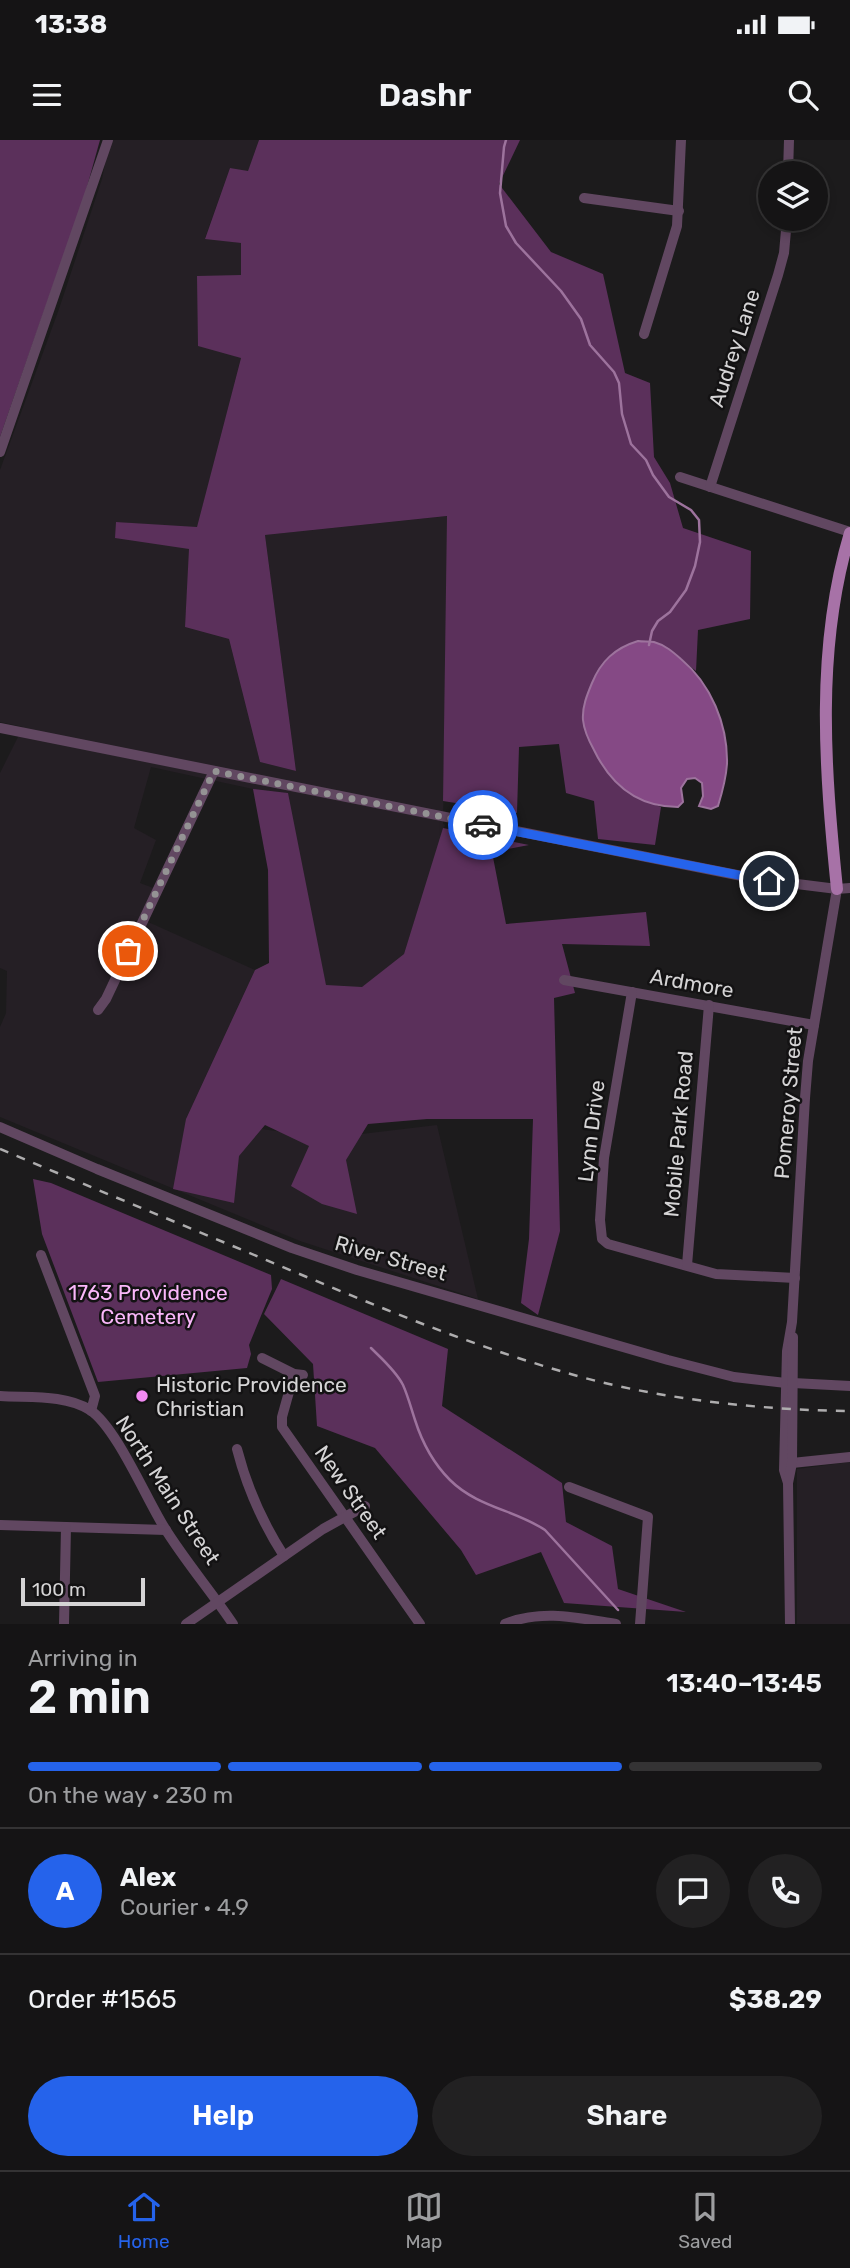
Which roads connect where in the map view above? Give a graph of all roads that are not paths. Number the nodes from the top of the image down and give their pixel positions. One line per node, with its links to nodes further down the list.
1 (108, 140): 9 (street)
2 (681, 140): 6 (street)
3 (789, 140): 4 (street)
4 (788, 161)
5 (584, 198): 6 (street)
6 (679, 211): 8 (street)
7 (786, 231): 11 (street, Audrey Lane)
8 (644, 334)
9 (0, 452)
10 (680, 477): 11 (street)
11 (710, 486): 12 (street)
12 (850, 533): 15 (main road)
13 (0, 728): 14 (street)
14 (214, 771): 15 (street); 19 (street)
15 (844, 889): 20 (street, Pomeroy Street)
16 (564, 980): 17 (street, Ardmore)
17 (632, 992): 18 (street, Ardmore); 23 (street, Lynn Drive)
18 (709, 1005): 20 (street, Ardmore); 23 (street, Mobile Park Road)
19 (98, 1010)
20 (814, 1025): 24 (street, Pomeroy Street)
21 (0, 1127): 26 (street, River Street)
22 (41, 1255): 29 (street, North Main Street)
23 (687, 1265): 24 (street, Lynn Drive)
24 (795, 1278): 26 (street, Pomeroy Street)
25 (262, 1359): 36 (street, New Street)
26 (790, 1383): 27 (street, River Street); 32 (street, Pomeroy Street); 33 (street, Pomeroy Street)
27 (850, 1386)
28 (0, 1396): 29 (street)
29 (91, 1411): 39 (street, North Main Street)
30 (237, 1449): 40 (street)
31 (850, 1457): 32 (street)
32 (792, 1463): 33 (street, Pomeroy Street)
33 (788, 1483): 50 (street, Pomeroy Street)
34 (569, 1487): 49 (street)
35 (365, 1506): 36 (street)
36 (345, 1516): 40 (street); 46 (street, New Street)
37 (0, 1525): 38 (street)
38 (66, 1527): 39 (street); 43 (street)
39 (166, 1530): 41 (street, North Main Street)
40 (284, 1556): 41 (street)
41 (218, 1602): 44 (street); 45 (street, North Main Street)
42 (586, 1621): 47 (street); 48 (street)
43 (64, 1624)
44 (186, 1624)
45 (233, 1624)
46 (420, 1624)
47 (505, 1624)
48 (616, 1624)
49 (640, 1624)
50 (790, 1624)

